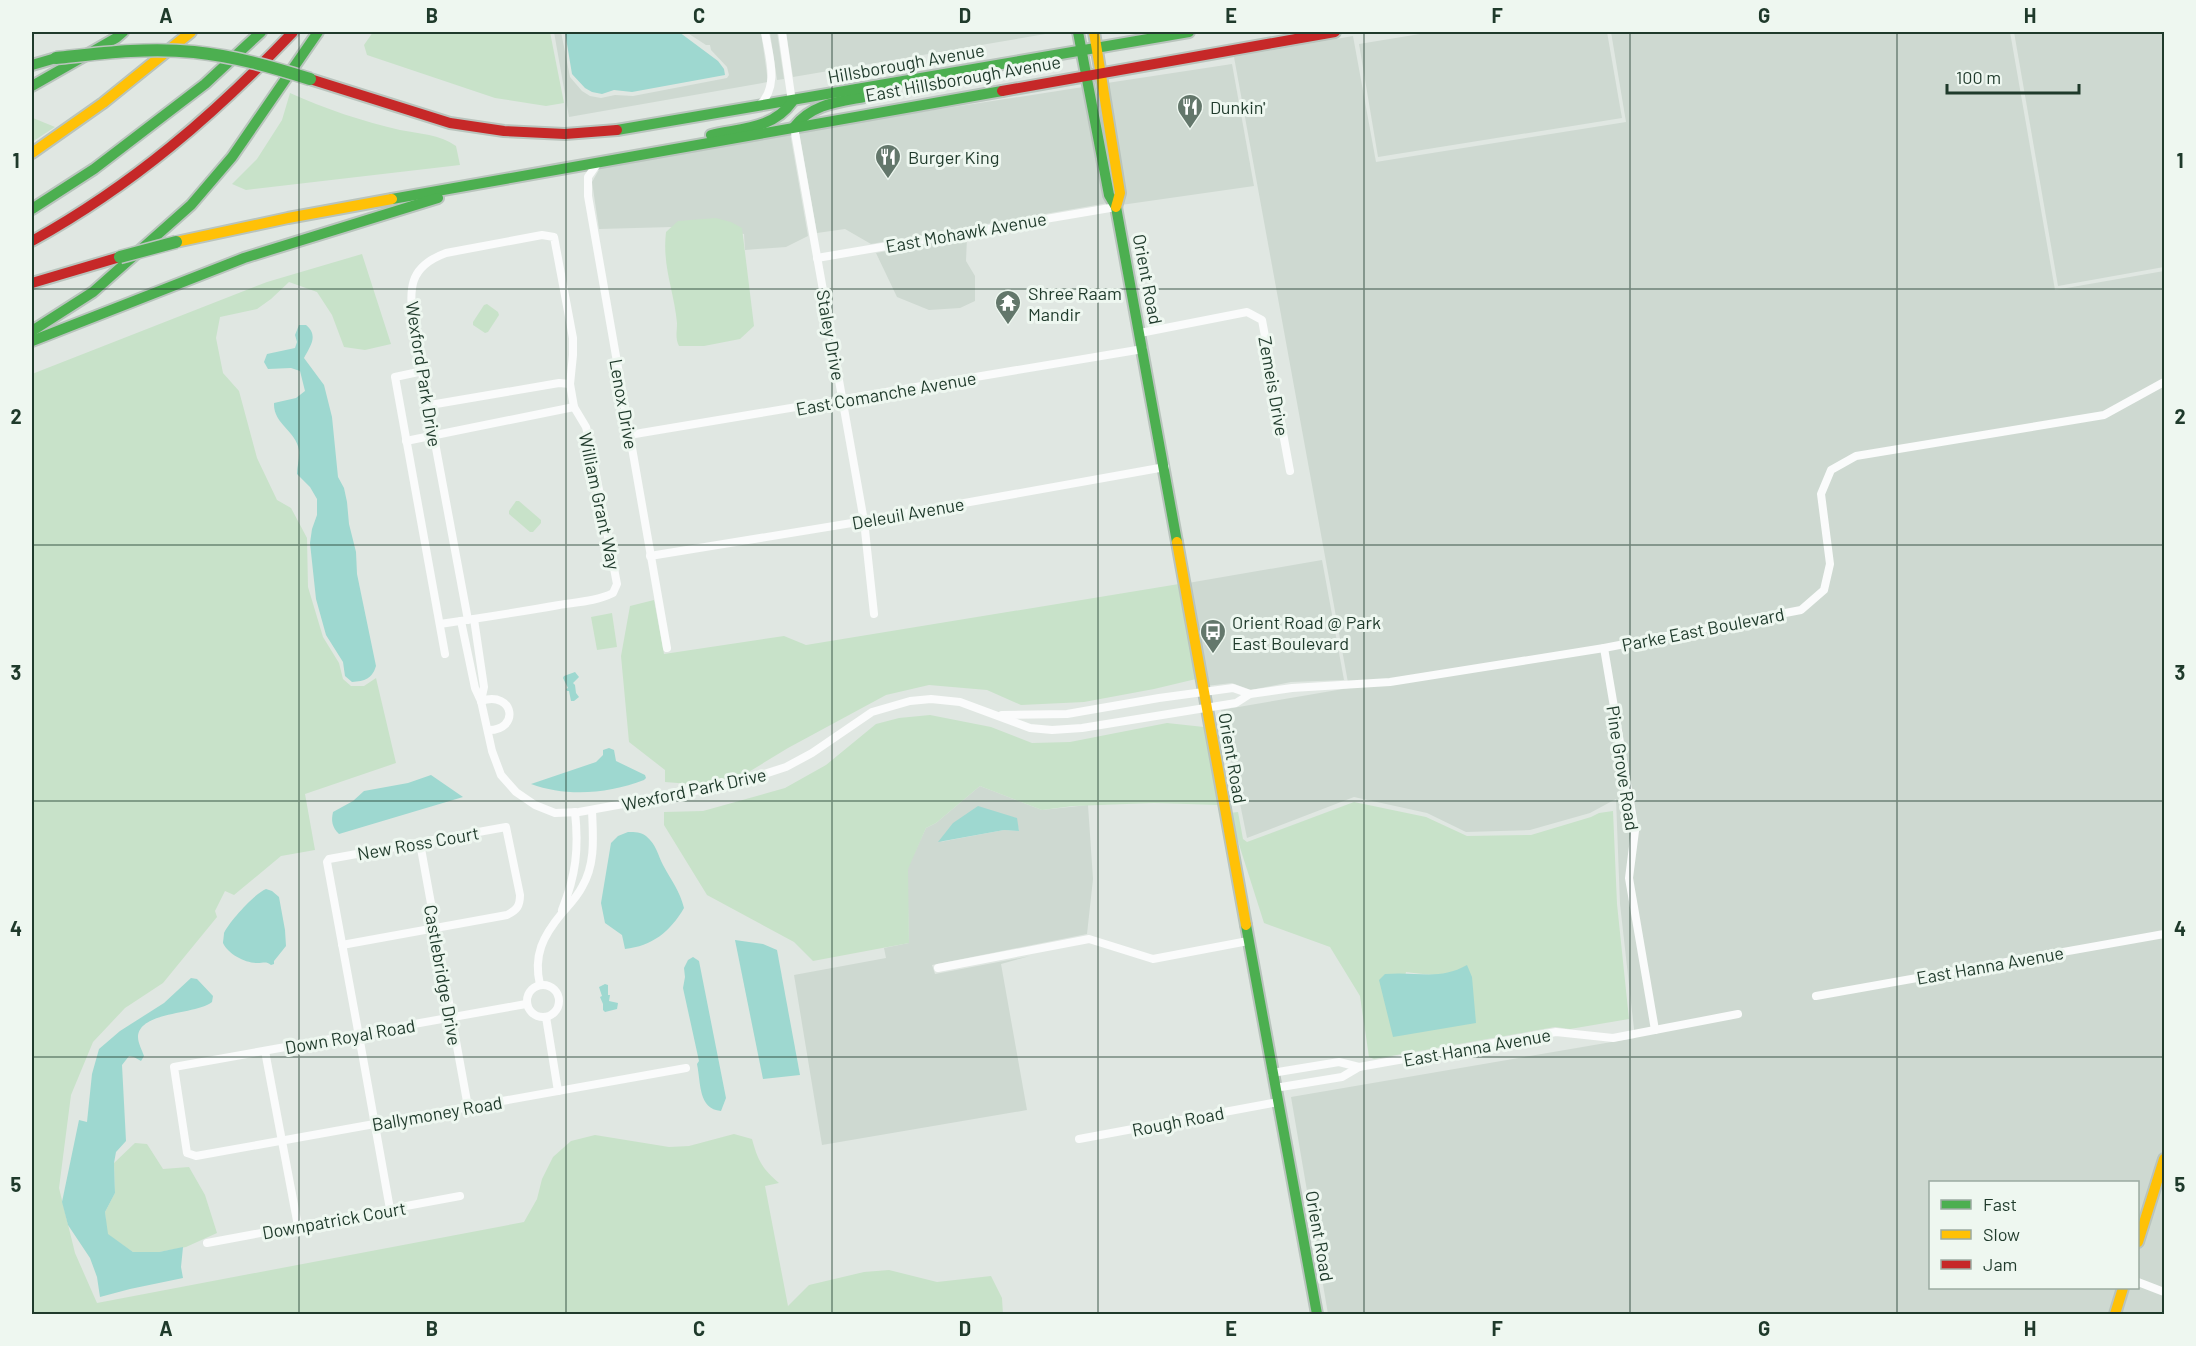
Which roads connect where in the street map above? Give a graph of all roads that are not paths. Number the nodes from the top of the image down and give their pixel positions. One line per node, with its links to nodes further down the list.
1 (123, 32): 18 (main road)
2 (191, 32): 23 (main road)
3 (261, 32): 27 (main road)
4 (293, 32): 29 (main road)
5 (318, 32): 32 (main road)
6 (765, 32): 20 (street)
7 (782, 32): 19 (street)
8 (1078, 32): 13 (main road, Orient Road)
9 (1094, 32): 12 (main road, Orient Road)
10 (1189, 32): 12 (main road)
11 (1335, 32): 15 (main road, East Hillsborough Avenue)
12 (1097, 48): 13 (main road, Hillsborough Avenue); 15 (main road, Orient Road)
13 (1081, 50): 16 (main road, Orient Road); 17 (main road, Hillsborough Avenue)
14 (32, 65): 20 (main road, Hillsborough Avenue, bridge)
15 (1101, 72): 16 (main road, East Hillsborough Avenue); 26 (main road, Orient Road)
16 (1085, 75): 21 (main road, East Hillsborough Avenue); 26 (main road, Orient Road)
17 (903, 82): 19 (main road, Hillsborough Avenue); 21 (main road)
18 (32, 86)
19 (792, 102): 20 (main road, Hillsborough Avenue); 22 (main road)
20 (757, 108)
21 (794, 127): 22 (main road, East Hillsborough Avenue); 30 (street, Staley Drive)
22 (686, 147): 24 (main road, East Hillsborough Avenue)
23 (32, 153)
24 (598, 163): 25 (main road, East Hillsborough Avenue); 43 (street, Lenox Drive)
25 (492, 181): 31 (main road, bridge); 34 (main road)
26 (1116, 207): 30 (street, East Mohawk Avenue); 33 (main road, Orient Road)
27 (32, 209)
28 (554, 237): 36 (street, Wexford Park Drive); 38 (street, William Grant Way)
29 (32, 241)
30 (817, 258): 39 (street, Staley Drive)
31 (32, 283)
32 (32, 331)
33 (1140, 333): 35 (main road, Orient Road); 46 (street, Zemeis Drive)
34 (32, 340)
35 (1143, 349): 39 (street, East Comanche Avenue); 45 (main road, Orient Road)
36 (423, 371): 40 (street, Wexford Park Drive); 44 (street)
37 (2164, 382): 53 (street, Parke East Boulevard)
38 (570, 384): 40 (street); 41 (street, William Grant Way)
39 (842, 401): 43 (street, East Comanche Avenue); 47 (street, Staley Drive)
40 (430, 405): 42 (street, Wexford Park Drive)
41 (574, 407): 42 (street); 50 (street, William Grant Way)
42 (434, 435): 44 (street); 50 (street, Wexford Park Drive)
43 (629, 435): 48 (street, Lenox Drive)
44 (406, 441): 51 (street)
45 (1164, 467): 47 (street, Deleuil Avenue); 55 (main road, Orient Road)
46 (1290, 471)
47 (864, 520): 48 (street, Deleuil Avenue); 49 (street, Staley Drive)
48 (651, 555): 52 (street, Lenox Drive)
49 (873, 614)
50 (468, 620): 51 (street, William Grant Way); 57 (street, Wexford Park Drive); 57 (street, Wexford Park Drive)
51 (440, 624): 54 (street)
52 (667, 648)
53 (1604, 648): 56 (street, Parke East Boulevard); 76 (street, Pine Grove Road)
54 (446, 654)
55 (1203, 692): 56 (street, Parke East Boulevard); 58 (main road, Orient Road); 59 (street, Wexford Park Drive)
56 (1250, 694): 58 (street, Parke East Boulevard)
57 (481, 701): 60 (street, Wexford Park Drive); 60 (street)
58 (1206, 709): 59 (street, Wexford Park Drive); 67 (main road, Orient Road)
59 (999, 715): 61 (street, Wexford Park Drive)
60 (488, 730): 62 (street, Wexford Park Drive)
61 (592, 810): 62 (street, Wexford Park Drive); 64 (street)
62 (575, 812): 64 (street)
63 (420, 843): 65 (street, Castlebridge Drive); 65 (street, New Ross Court); 68 (street, New Ross Court)
64 (561, 915): 70 (street)
65 (435, 928): 68 (street); 75 (street, Castlebridge Drive)
66 (2164, 934): 71 (street, East Hanna Avenue)
67 (1248, 941): 69 (street); 81 (main road, Orient Road)
68 (342, 945): 77 (street)
69 (938, 968)
70 (540, 985): 72 (street); 74 (street)
71 (1816, 996)
72 (526, 1004): 74 (street); 75 (street, Down Royal Road)
73 (1738, 1014): 76 (street, East Hanna Avenue)
74 (546, 1017): 83 (street)
75 (450, 1018): 77 (street, Down Royal Road); 85 (street, Castlebridge Drive)
76 (1655, 1030): 79 (street, East Hanna Avenue)
77 (358, 1035): 78 (street, Down Royal Road); 86 (street)
78 (265, 1051): 88 (street); 89 (street, Down Royal Road)
79 (1359, 1067): 81 (street, East Hanna Avenue); 82 (street, East Hanna Avenue)
80 (686, 1068): 83 (street, Ballymoney Road)
81 (1272, 1073): 82 (main road, Orient Road)
82 (1275, 1088): 84 (main road, Orient Road)
83 (558, 1091): 85 (street, Ballymoney Road)
84 (1278, 1102): 87 (street, Rough Road); 99 (main road, Orient Road)
85 (468, 1107): 86 (street, Ballymoney Road)
86 (375, 1124): 88 (street, Ballymoney Road); 92 (street)
87 (1079, 1139)
88 (282, 1140): 89 (street, Ballymoney Road); 93 (street)
89 (188, 1153)
90 (2164, 1159): 94 (main road)
91 (460, 1196): 92 (street, Downpatrick Court)
92 (390, 1209): 93 (street, Downpatrick Court)
93 (298, 1226): 95 (street, Downpatrick Court)
94 (2139, 1239)
95 (207, 1243)
96 (2139, 1282): 98 (street)
97 (2122, 1289): 100 (main road)
98 (2164, 1292)
99 (1317, 1314)
100 (2115, 1314)

